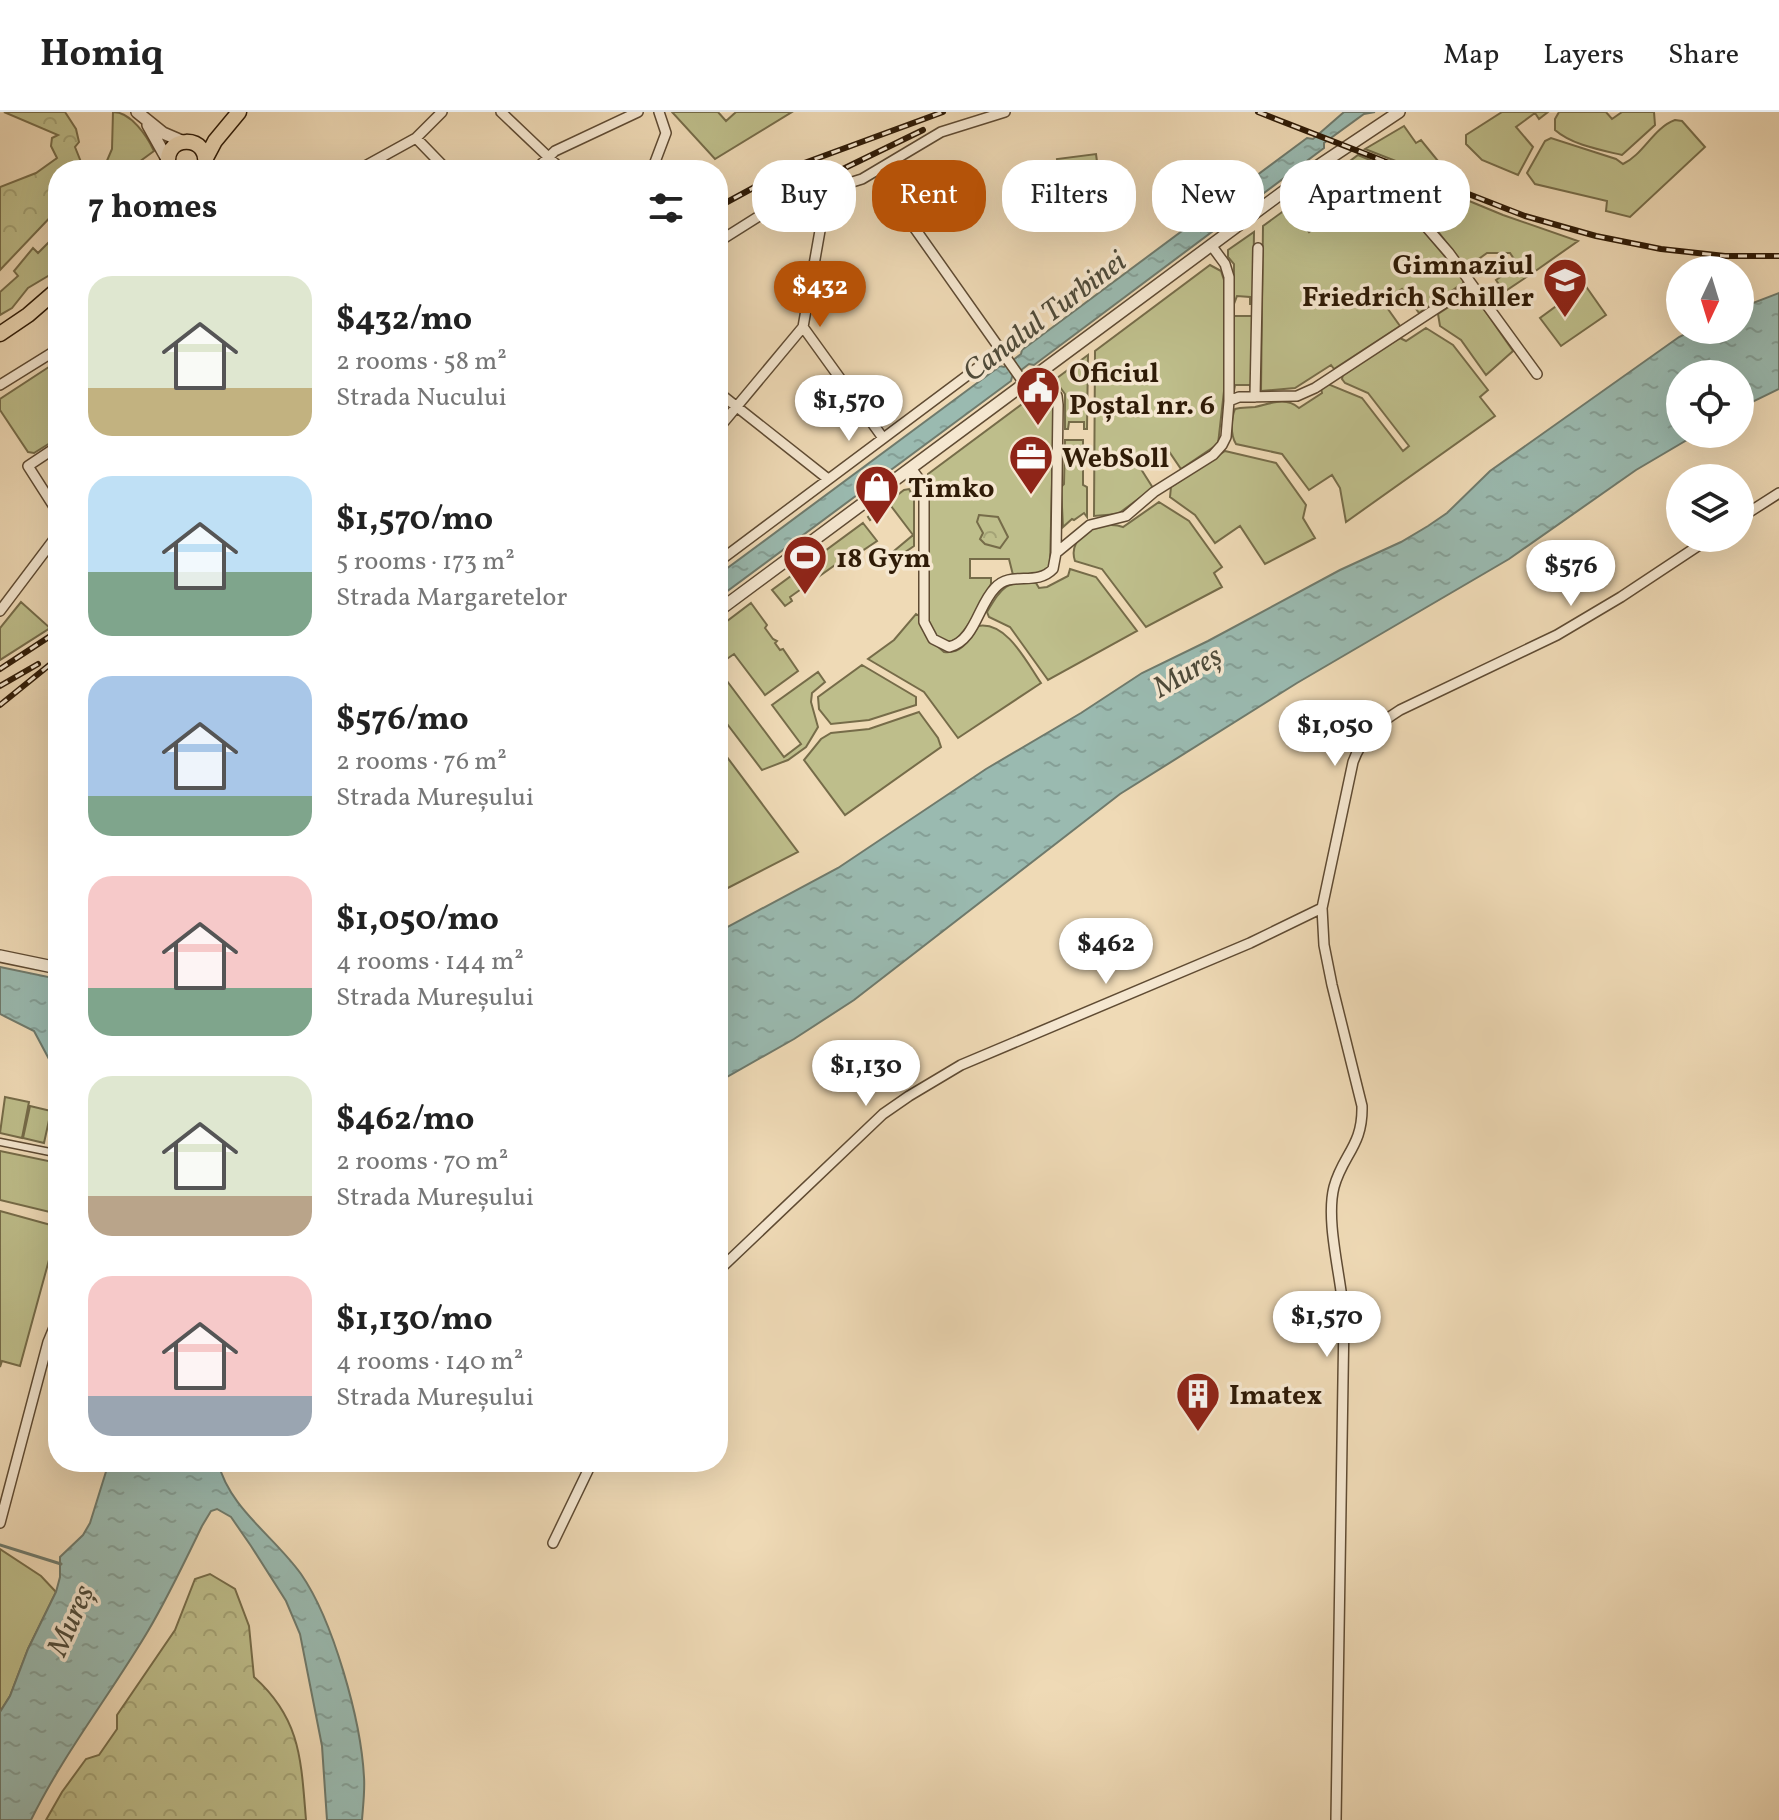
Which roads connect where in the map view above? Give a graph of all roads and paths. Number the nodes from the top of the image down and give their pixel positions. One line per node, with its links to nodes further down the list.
1 (442, 112): 9 (street)
2 (501, 112): 11 (street)
3 (638, 112): 11 (street)
4 (659, 112): 20 (street)
5 (1005, 112): 21 (street)
6 (1399, 112): 22 (street)
7 (141, 113): 10 (street); 12 (street)
8 (236, 115): 10 (main road); 15 (main road)
9 (416, 138): 16 (street); 17 (street)
10 (186, 142): 13 (main road); 14 (main road)
11 (548, 156): 18 (street); 19 (street)
12 (164, 160)
13 (169, 160)
14 (204, 160)
15 (208, 160)
16 (376, 160)
17 (437, 160)
18 (544, 160)
19 (552, 160)
20 (656, 160)
21 (894, 160)
22 (1327, 160)
23 (1280, 194): 29 (street)
24 (752, 221): 28 (street)
25 (820, 232): 33 (street)
26 (917, 232): 36 (street)
27 (1432, 232): 31 (street)
28 (728, 236)
29 (1211, 245): 37 (street); 43 (street)
30 (1258, 248): 41 (street)
31 (1472, 285): 38 (street); 41 (street)
32 (48, 298): 34 (main road)
33 (803, 327): 44 (street); 46 (street)
34 (0, 334)
35 (48, 355): 40 (street)
36 (1004, 355): 39 (street); 46 (street)
37 (1040, 372): 39 (street); 55 (street)
38 (1537, 374)
39 (1022, 381): 48 (street)
40 (0, 385)
41 (1255, 397): 43 (street)
42 (728, 400): 44 (street)
43 (1229, 401): 55 (street)
44 (736, 406): 45 (street); 49 (street)
45 (728, 416)
46 (883, 438): 49 (street)
47 (48, 453): 51 (street)
48 (911, 468): 55 (street); 57 (street)
49 (828, 479): 56 (street)
50 (1779, 493): 52 (street)
51 (48, 497)
52 (1754, 509)
53 (48, 547): 58 (street)
54 (1689, 552): 59 (street)
55 (1056, 553)
56 (728, 554)
57 (728, 604)
58 (0, 611)
59 (1322, 908): 64 (street); 69 (street)
60 (0, 956): 61 (street)
61 (48, 966)
62 (0, 1142): 63 (street)
63 (48, 1152)
64 (728, 1261)
65 (48, 1342): 67 (street)
66 (587, 1472): 68 (street)
67 (0, 1523)
68 (553, 1543)
69 (1336, 1820)

